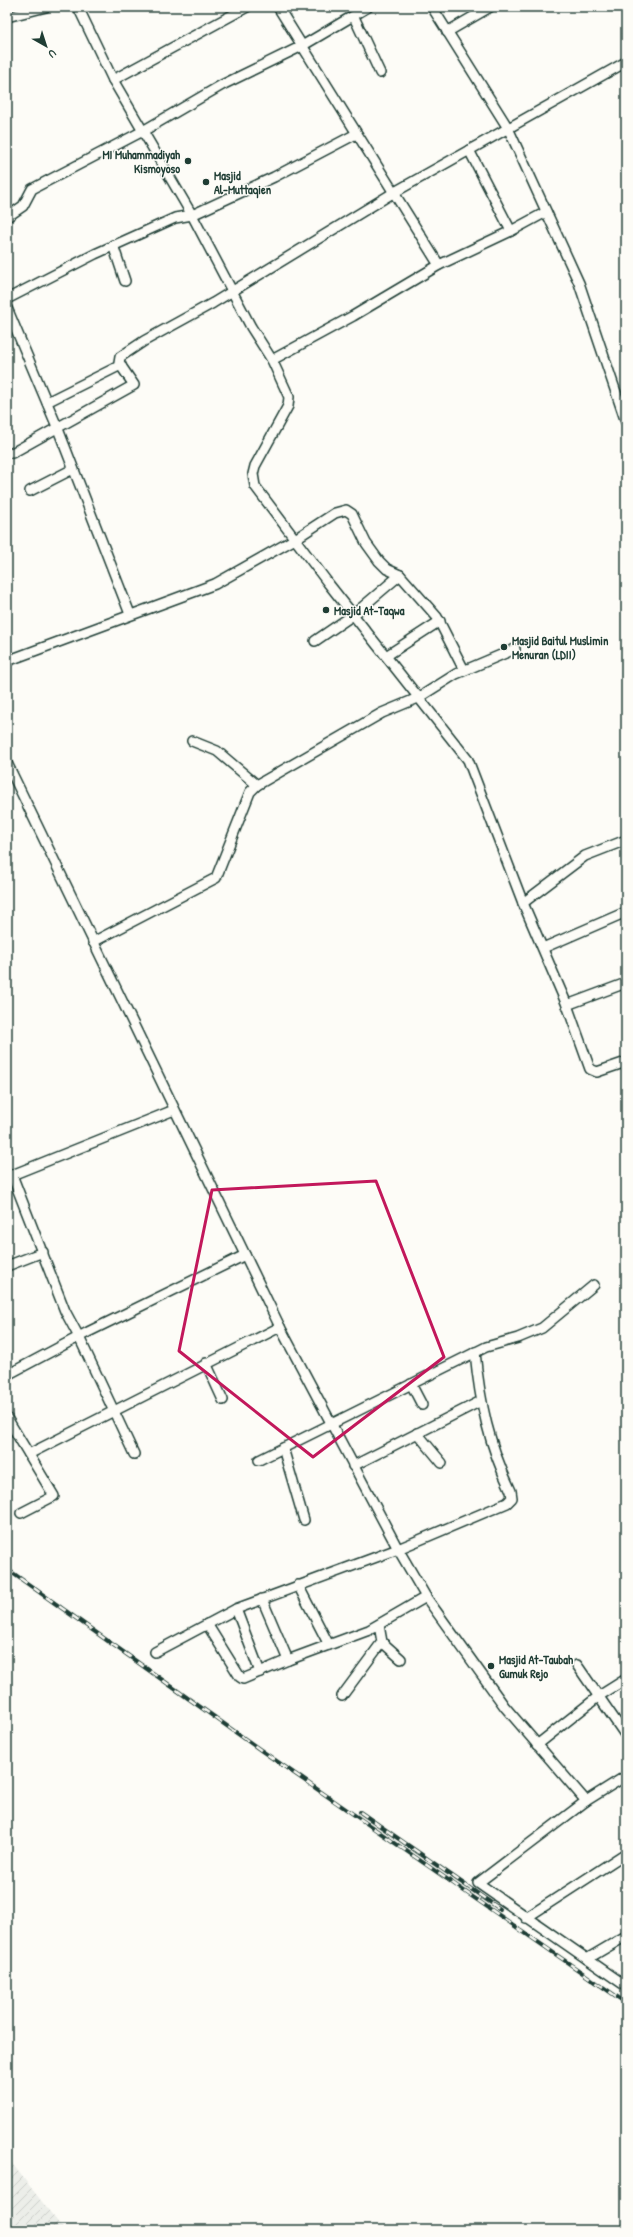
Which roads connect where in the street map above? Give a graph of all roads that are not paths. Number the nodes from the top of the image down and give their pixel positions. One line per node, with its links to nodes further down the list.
1 (46, 7): 9 (street)
2 (78, 7): 14 (street)
3 (247, 7): 14 (street)
4 (278, 7): 11 (street)
5 (368, 7): 8 (street)
6 (432, 7): 10 (street)
7 (490, 7): 10 (street)
8 (354, 17): 11 (street); 13 (street)
9 (7, 18)
10 (447, 32): 15 (street)
11 (302, 46): 16 (street); 17 (street)
12 (626, 62): 15 (street)
13 (380, 73)
14 (113, 80): 16 (street)
15 (508, 128): 18 (street); 20 (street)
16 (143, 131): 21 (street); 22 (street)
17 (356, 134): 19 (street); 21 (street)
18 (469, 150): 19 (street); 23 (street)
19 (393, 193): 25 (street); 27 (street)
20 (546, 212): 23 (street); 33 (street)
21 (192, 215): 24 (street); 27 (street)
22 (7, 217)
23 (511, 231): 25 (street)
24 (113, 245): 26 (street); 28 (street)
25 (438, 265): 30 (street)
26 (125, 281)
27 (232, 291): 30 (street); 31 (street)
28 (7, 299)
29 (7, 308): 32 (street)
30 (272, 360): 38 (street)
31 (121, 365): 32 (street); 34 (street)
32 (47, 402): 34 (street)
33 (626, 422)
34 (58, 429): 35 (street); 36 (street)
35 (12, 453)
36 (73, 469): 37 (street); 40 (street)
37 (30, 490)
38 (295, 539): 39 (street); 40 (street); 41 (street)
39 (400, 575): 41 (street); 42 (street)
40 (130, 614): 46 (street)
41 (353, 615): 43 (street); 45 (street)
42 (440, 621): 45 (street); 47 (street)
43 (315, 641)
44 (515, 649): 47 (street)
45 (386, 656): 48 (street)
46 (7, 661)
47 (464, 670): 48 (street)
48 (418, 698): 51 (street); 53 (street)
49 (192, 741): 51 (street)
50 (7, 763): 55 (street)
51 (257, 785): 55 (street)
52 (626, 840): 53 (street)
53 (523, 903): 56 (street)
54 (626, 912): 56 (street)
55 (93, 942): 60 (street)
56 (543, 948): 58 (street)
57 (626, 983): 58 (street)
58 (567, 1005): 59 (street)
59 (626, 1062)
60 (174, 1110): 61 (street); 63 (street)
61 (10, 1176): 62 (street)
62 (43, 1252): 64 (street); 67 (street)
63 (245, 1255): 66 (street); 67 (street)
64 (7, 1266)
65 (594, 1285): 68 (street)
66 (280, 1327): 69 (street); 77 (street)
67 (79, 1337): 70 (street); 75 (street)
68 (475, 1352): 71 (street); 73 (street)
69 (206, 1363): 72 (street); 75 (street)
70 (7, 1375)
71 (411, 1384): 74 (street); 77 (street)
72 (223, 1400)
73 (481, 1401): 78 (street); 87 (street)
74 (422, 1405)
75 (114, 1409): 80 (street); 81 (street)
76 (7, 1418): 80 (street)
77 (331, 1424): 79 (street); 84 (street)
78 (417, 1433): 83 (street); 84 (street)
79 (283, 1448): 82 (street); 86 (street)
80 (29, 1454): 85 (street)
81 (134, 1454)
82 (259, 1460)
83 (442, 1463)
84 (353, 1466): 87 (street)
85 (21, 1513)
86 (304, 1520)
87 (398, 1549): 88 (street); 89 (street)
88 (298, 1585): 90 (street); 95 (street)
89 (426, 1597): 93 (street); 105 (street)
90 (262, 1599): 91 (street); 98 (street)
91 (236, 1609): 92 (street); 100 (street)
92 (207, 1624): 96 (street); 100 (street)
93 (379, 1625): 94 (street); 95 (street)
94 (382, 1642): 97 (street); 102 (street)
95 (329, 1645): 98 (street)
96 (155, 1652)
97 (401, 1659)
98 (288, 1660): 100 (street)
99 (577, 1665): 103 (street)
100 (260, 1672)
101 (625, 1680): 103 (street)
102 (342, 1696)
103 (599, 1696): 104 (street); 105 (street)
104 (626, 1736)
105 (537, 1745): 107 (street)
106 (626, 1776): 107 (street)
107 (586, 1801): 109 (street)
108 (626, 1854): 109 (street)
109 (526, 1918): 111 (street)
110 (626, 1936): 111 (street)
111 (587, 1959): 112 (street)
112 (626, 1986)

